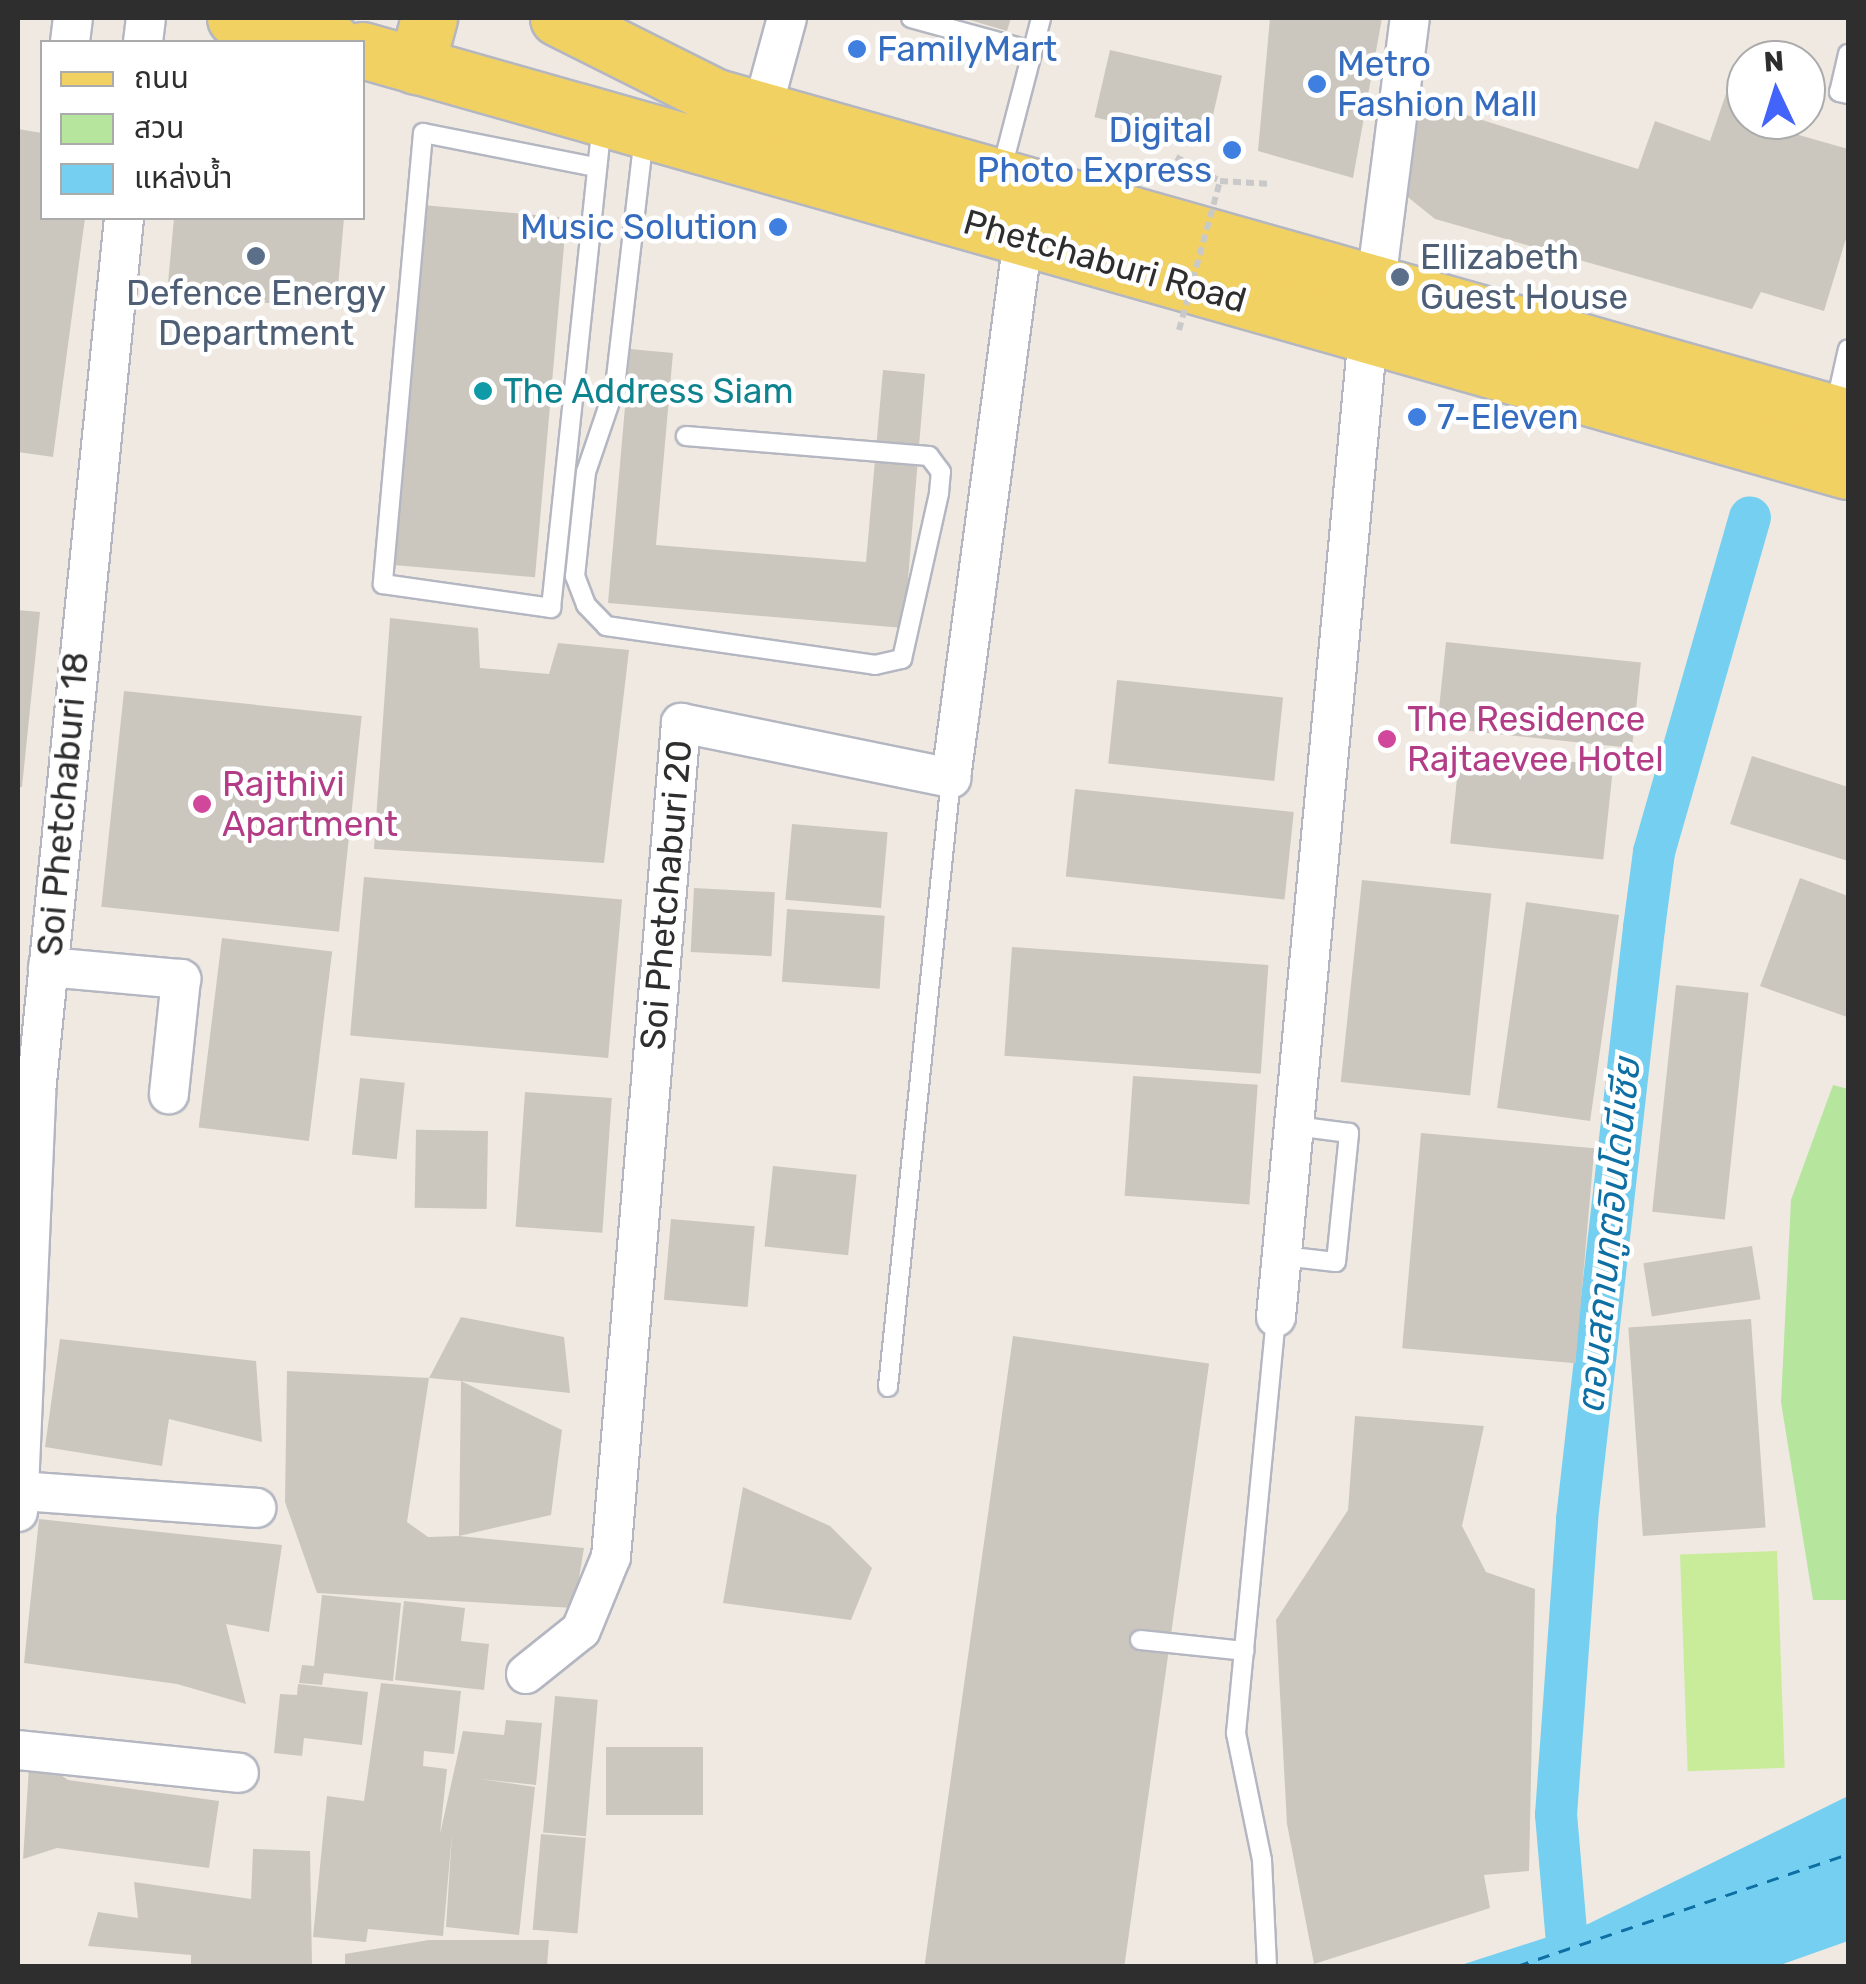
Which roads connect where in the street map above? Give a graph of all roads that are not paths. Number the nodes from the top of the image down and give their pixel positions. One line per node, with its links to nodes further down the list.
1 (235, 18): 7 (main road)
2 (558, 18): 12 (main road, Phetchaburi Road)
3 (787, 18): 14 (street)
4 (910, 18): 10 (lane)
5 (1041, 18): 10 (lane)
6 (1410, 18): 19 (street)
7 (326, 40)
8 (423, 42): 9 (main road, Phetchaburi Road); 15 (main road, Phetchaburi Road)
9 (365, 50)
10 (1032, 52): 16 (lane)
11 (1848, 54): 13 (lane)
12 (658, 68): 14 (main road, Phetchaburi Road); 15 (main road)
13 (1848, 94)
14 (762, 110): 16 (main road, Phetchaburi Road)
15 (614, 138): 15 (lane); 18 (main road, Phetchaburi Road); 23 (lane)
16 (1000, 174): 19 (main road, Phetchaburi Road)
17 (124, 220): 26 (street, Soi Phetchaburi 18)
18 (1022, 238): 20 (main road, Phetchaburi Road); 25 (street)
19 (1376, 282): 22 (main road, Phetchaburi Road)
20 (1368, 335): 24 (main road, Phetchaburi Road); 29 (street)
21 (1848, 349): 22 (lane)
22 (1841, 415)
23 (686, 436)
24 (1848, 471)
25 (952, 778): 33 (lane); 38 (street, Soi Phetchaburi 20)
26 (48, 967): 27 (street, Soi Phetchaburi 18); 28 (street)
27 (27, 1092): 32 (street, Soi Phetchaburi 18)
28 (169, 1094)
29 (1295, 1126): 30 (street); 30 (lane)
30 (1282, 1256): 31 (street)
31 (1276, 1317): 37 (lane)
32 (21, 1343): 34 (street, Soi Phetchaburi 18)
33 (888, 1387)
34 (19, 1501): 35 (street)
35 (256, 1508)
36 (1140, 1640): 37 (lane)
37 (1244, 1651): 41 (lane)
38 (526, 1674)
39 (18, 1750): 40 (street)
40 (239, 1773)
41 (1268, 1966)

